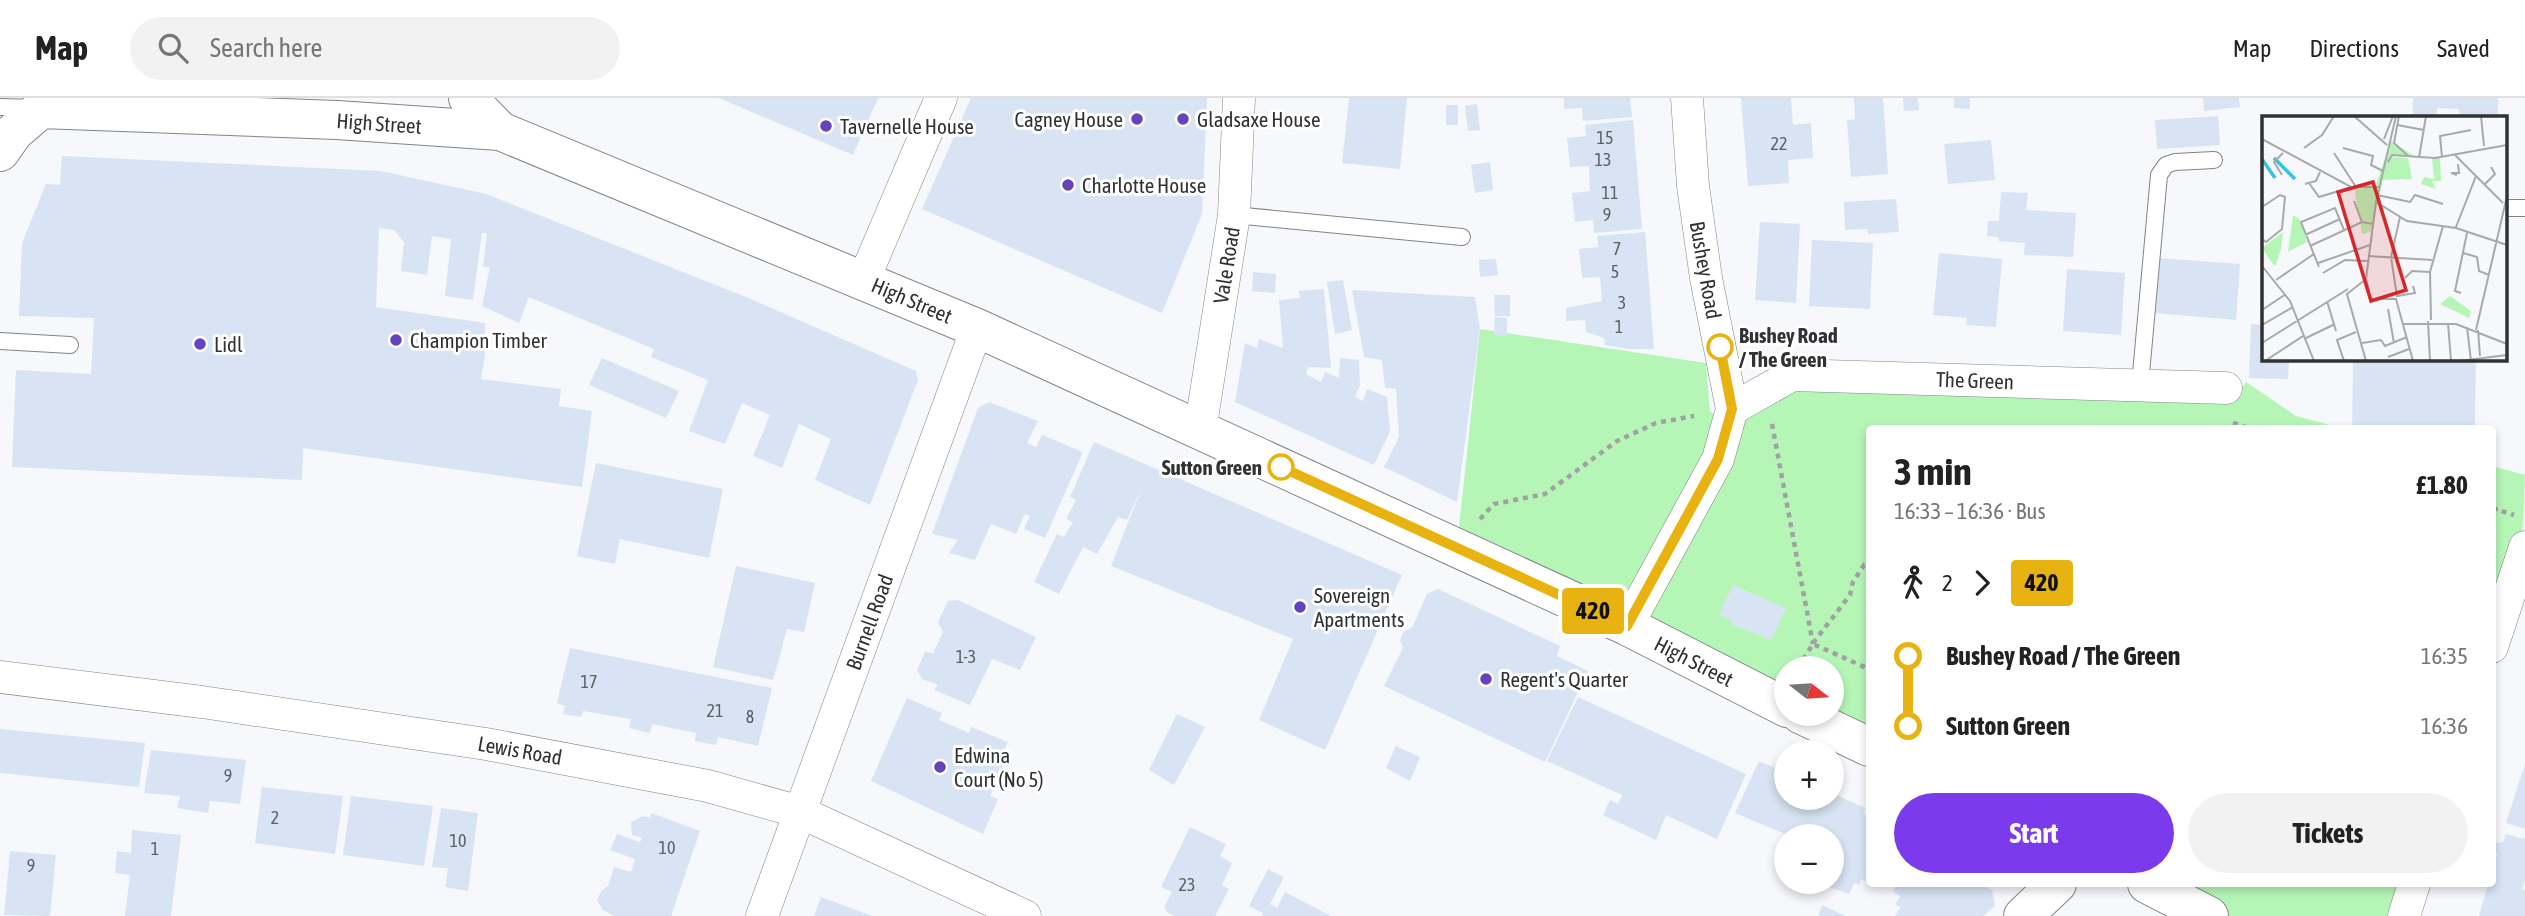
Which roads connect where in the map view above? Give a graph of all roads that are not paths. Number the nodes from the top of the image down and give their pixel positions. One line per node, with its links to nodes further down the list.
1 (405, 98): 8 (main road)
2 (468, 98): 9 (main road)
3 (942, 98): 14 (street)
4 (1239, 98): 12 (street, Vale Road)
5 (1687, 98): 20 (street, Bushey Road)
6 (0, 107): 7 (lane)
7 (41, 109): 8 (main road, High Street); 10 (main road)
8 (337, 120): 9 (main road, High Street)
9 (500, 131): 14 (main road, High Street)
10 (0, 152)
11 (2214, 160): 18 (lane)
12 (1234, 215): 13 (lane); 21 (street, Vale Road)
13 (1462, 237)
14 (864, 279): 15 (main road, High Street)
15 (977, 328): 21 (main road, High Street); 30 (street, Burnell Road)
16 (0, 341): 17 (lane)
17 (70, 345)
18 (2140, 385): 19 (street, The Green); 20 (street, The Green)
19 (2226, 388)
20 (1732, 409): 23 (street, Bushey Road)
21 (1200, 430): 23 (main road, High Street)
22 (2525, 547): 24 (street)
23 (1627, 626): 27 (main road, High Street)
24 (2496, 635)
25 (0, 655): 26 (street, Lewis Road)
26 (12, 678): 30 (street, Lewis Road)
27 (1774, 701)
28 (1825, 726): 29 (main road)
29 (1866, 746)
30 (800, 812): 34 (street, Burnell Road); 35 (street, Lewis Road)
31 (2054, 887): 36 (main road)
32 (2153, 887): 37 (main road)
33 (2413, 887): 38 (street)
34 (762, 916)
35 (1025, 916)
36 (2023, 916)
37 (2209, 916)
38 (2404, 916)

